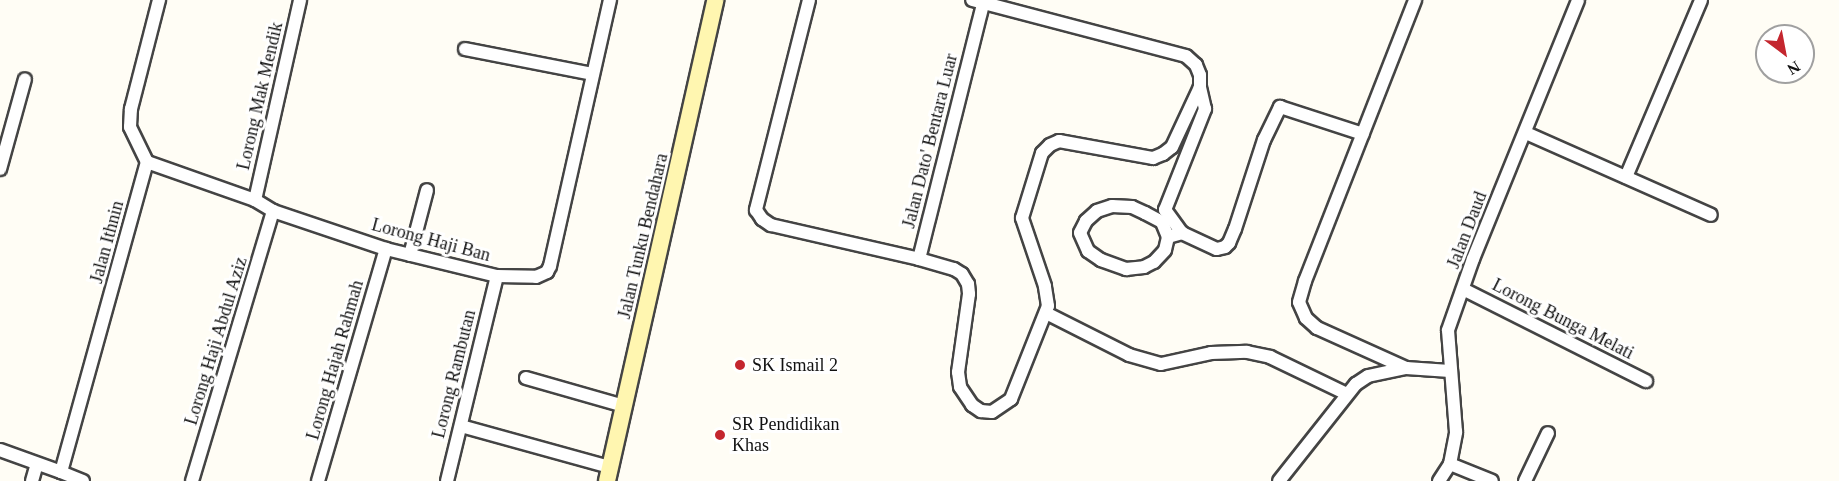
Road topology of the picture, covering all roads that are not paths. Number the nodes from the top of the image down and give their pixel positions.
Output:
1 (159, 0) edge
2 (300, 0) edge
3 (610, 0) edge
4 (715, 0) edge
5 (809, 0) edge
6 (1415, 0) edge
7 (1578, 0) edge
8 (1701, 0) edge
9 (980, 1) edge
10 (465, 49) dead end
11 (593, 74) junction
12 (25, 79) dead end
13 (1200, 87) junction
14 (1526, 133) junction
15 (1363, 134) junction
16 (147, 162) junction
17 (0, 169) edge
18 (1626, 177) junction
19 (427, 190) dead end
20 (255, 200) junction
21 (273, 211) junction
22 (1711, 215) dead end
23 (1182, 233) junction
24 (1168, 237) junction
25 (386, 249) junction
26 (410, 255) junction
27 (919, 259) junction
28 (496, 276) junction
29 (1463, 289) junction
30 (1046, 313) junction
31 (1406, 368) junction
32 (1450, 371) junction
33 (526, 378) dead end
34 (1646, 381) dead end
35 (1347, 394) junction
36 (624, 406) junction
37 (461, 426) junction
38 (1548, 433) dead end
39 (0, 450) edge
40 (37, 464) junction
41 (1450, 464) junction
42 (62, 472) junction
43 (608, 474) edge
44 (32, 481) edge
45 (83, 481) edge
46 (192, 481) edge
47 (318, 481) edge
48 (447, 481) edge
49 (1279, 481) edge
50 (1439, 481) edge
51 (1492, 481) edge
52 (1525, 481) edge

1 - 16 street
2 - 20 street, Lorong Mak Mendik
3 - 11 street, Lorong Haji Ban
4 - 36 street, Jalan Tunku Bendahara
5 - 27 street, Jalan Dato' Bentara Luar
6 - 15 street
7 - 14 street, Jalan Daud
8 - 18 street
9 - 13 street
9 - 27 street, Jalan Dato' Bentara Luar
10 - 11 street
11 - 28 street, Lorong Haji Ban
12 - 17 street
13 - 23 street
13 - 30 street
14 - 18 street
14 - 29 street, Jalan Daud
15 - 23 street
15 - 31 street
16 - 20 street, Lorong Haji Ban
16 - 42 street, Jalan Ithnin
18 - 22 street
19 - 26 street
20 - 21 street, Lorong Haji Ban
21 - 25 street, Lorong Haji Ban
21 - 46 street, Lorong Haji Abdul Aziz
23 - 24 street
24 - 24 street
25 - 26 street, Lorong Haji Ban
25 - 47 street, Lorong Hajah Rahmah
26 - 28 street, Lorong Haji Ban
27 - 30 street
28 - 37 street, Lorong Rambutan
29 - 32 street, Jalan Daud
29 - 34 street, Lorong Bunga Melati
30 - 35 street
31 - 32 street
31 - 35 street
32 - 41 street, Jalan Daud
33 - 36 street
35 - 49 street
36 - 43 street, Jalan Tunku Bendahara
37 - 43 street
37 - 48 street, Lorong Rambutan
38 - 52 street
39 - 40 street
40 - 42 street
40 - 44 street
41 - 50 street, Jalan Daud
41 - 51 street
42 - 45 street

